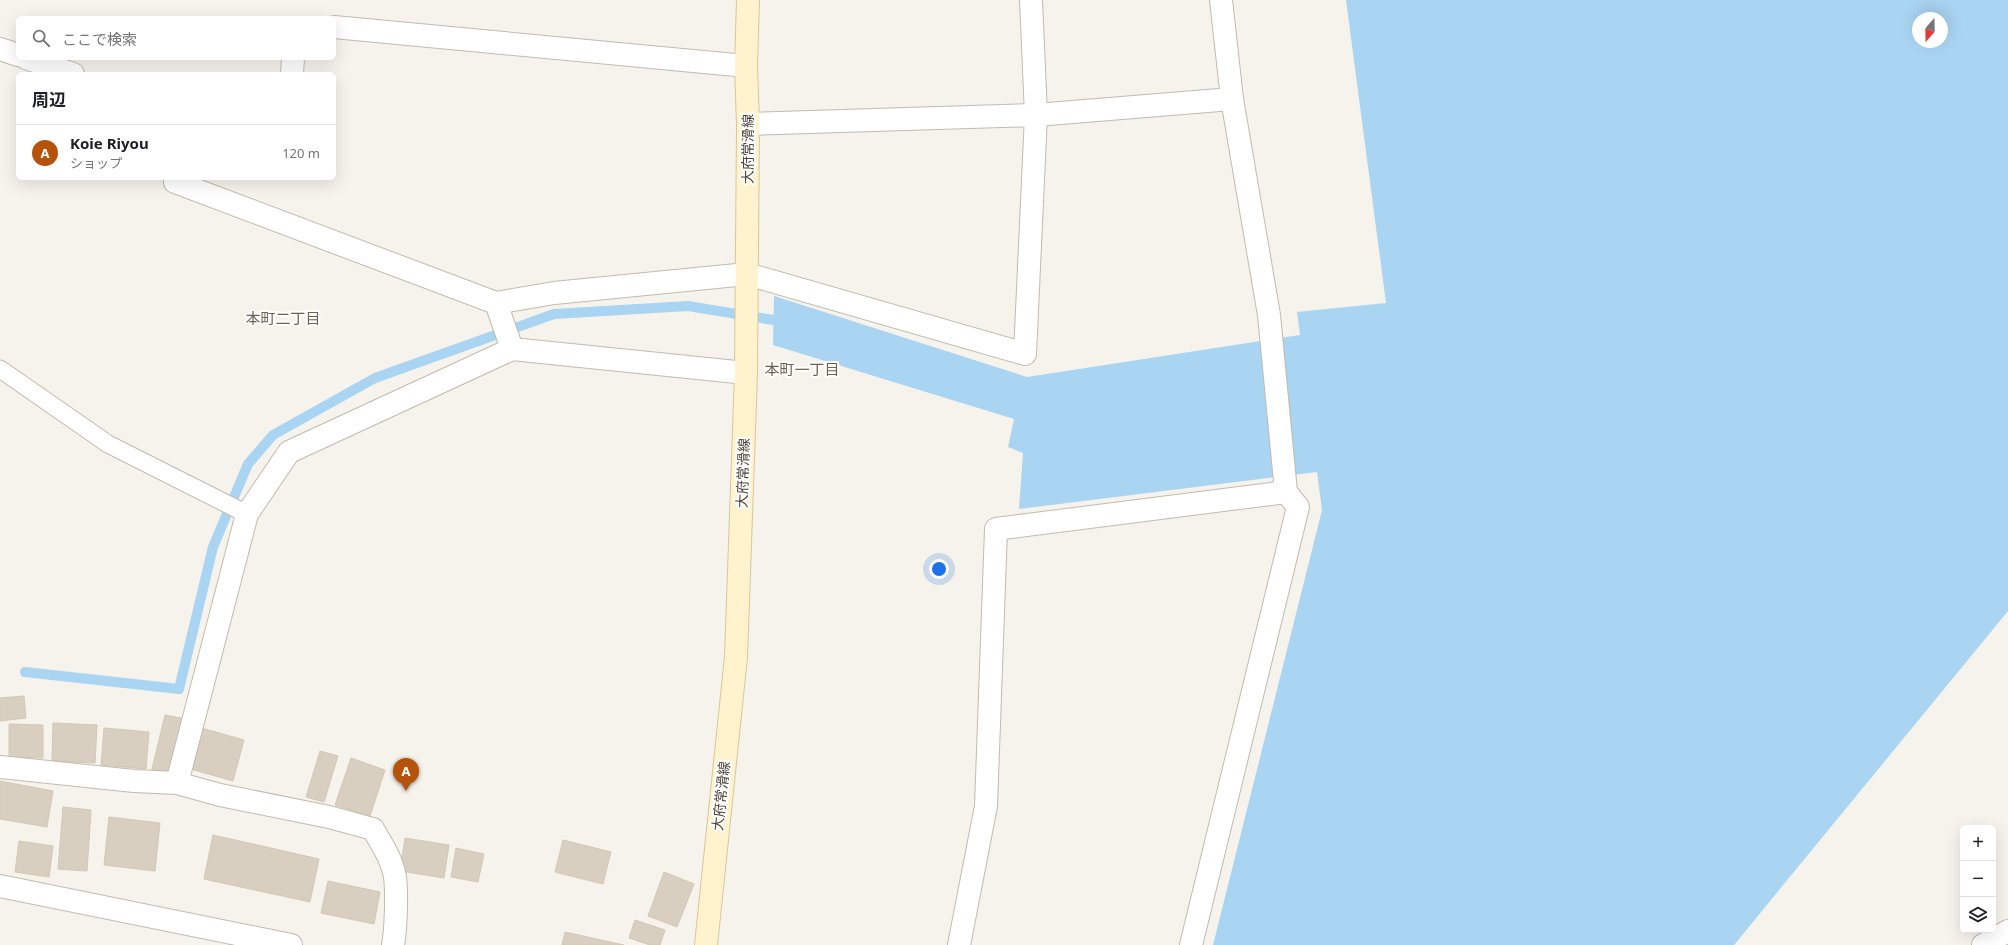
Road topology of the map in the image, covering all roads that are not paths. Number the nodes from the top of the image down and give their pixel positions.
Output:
1 (748, 0) edge
2 (1031, 0) edge
3 (1221, 0) edge
4 (336, 27) edge
5 (0, 49) edge
6 (16, 54) edge
7 (32, 60) edge
8 (293, 60) edge
9 (746, 66) junction
10 (67, 72) edge
11 (292, 72) edge
12 (1232, 99) junction
13 (1036, 115) junction
14 (748, 124) junction
15 (175, 180) edge
16 (747, 284) junction
17 (498, 307) junction
18 (511, 348) junction
19 (0, 369) edge
20 (746, 373) junction
21 (1286, 492) junction
22 (246, 514) junction
23 (0, 767) edge
24 (177, 783) junction
25 (0, 886) edge
26 (2008, 931) edge
27 (290, 945) edge
28 (393, 945) edge
29 (706, 945) edge
30 (959, 945) edge
31 (1191, 945) edge
32 (1983, 945) edge

1 - 9 main road, 大府常滑線
2 - 13 street
3 - 12 street
4 - 9 street
5 - 6 street
7 - 10 street
8 - 11 street
9 - 14 main road, 大府常滑線
12 - 13 street
12 - 21 street
13 - 14 street
13 - 16 street
14 - 16 main road, 大府常滑線
15 - 17 street
16 - 17 street
16 - 20 main road, 大府常滑線
17 - 18 street
18 - 20 street
18 - 22 street
19 - 22 lane
20 - 29 main road, 大府常滑線
21 - 30 street
21 - 31 street
22 - 24 street
23 - 24 street
24 - 28 street
25 - 27 street
26 - 32 street

